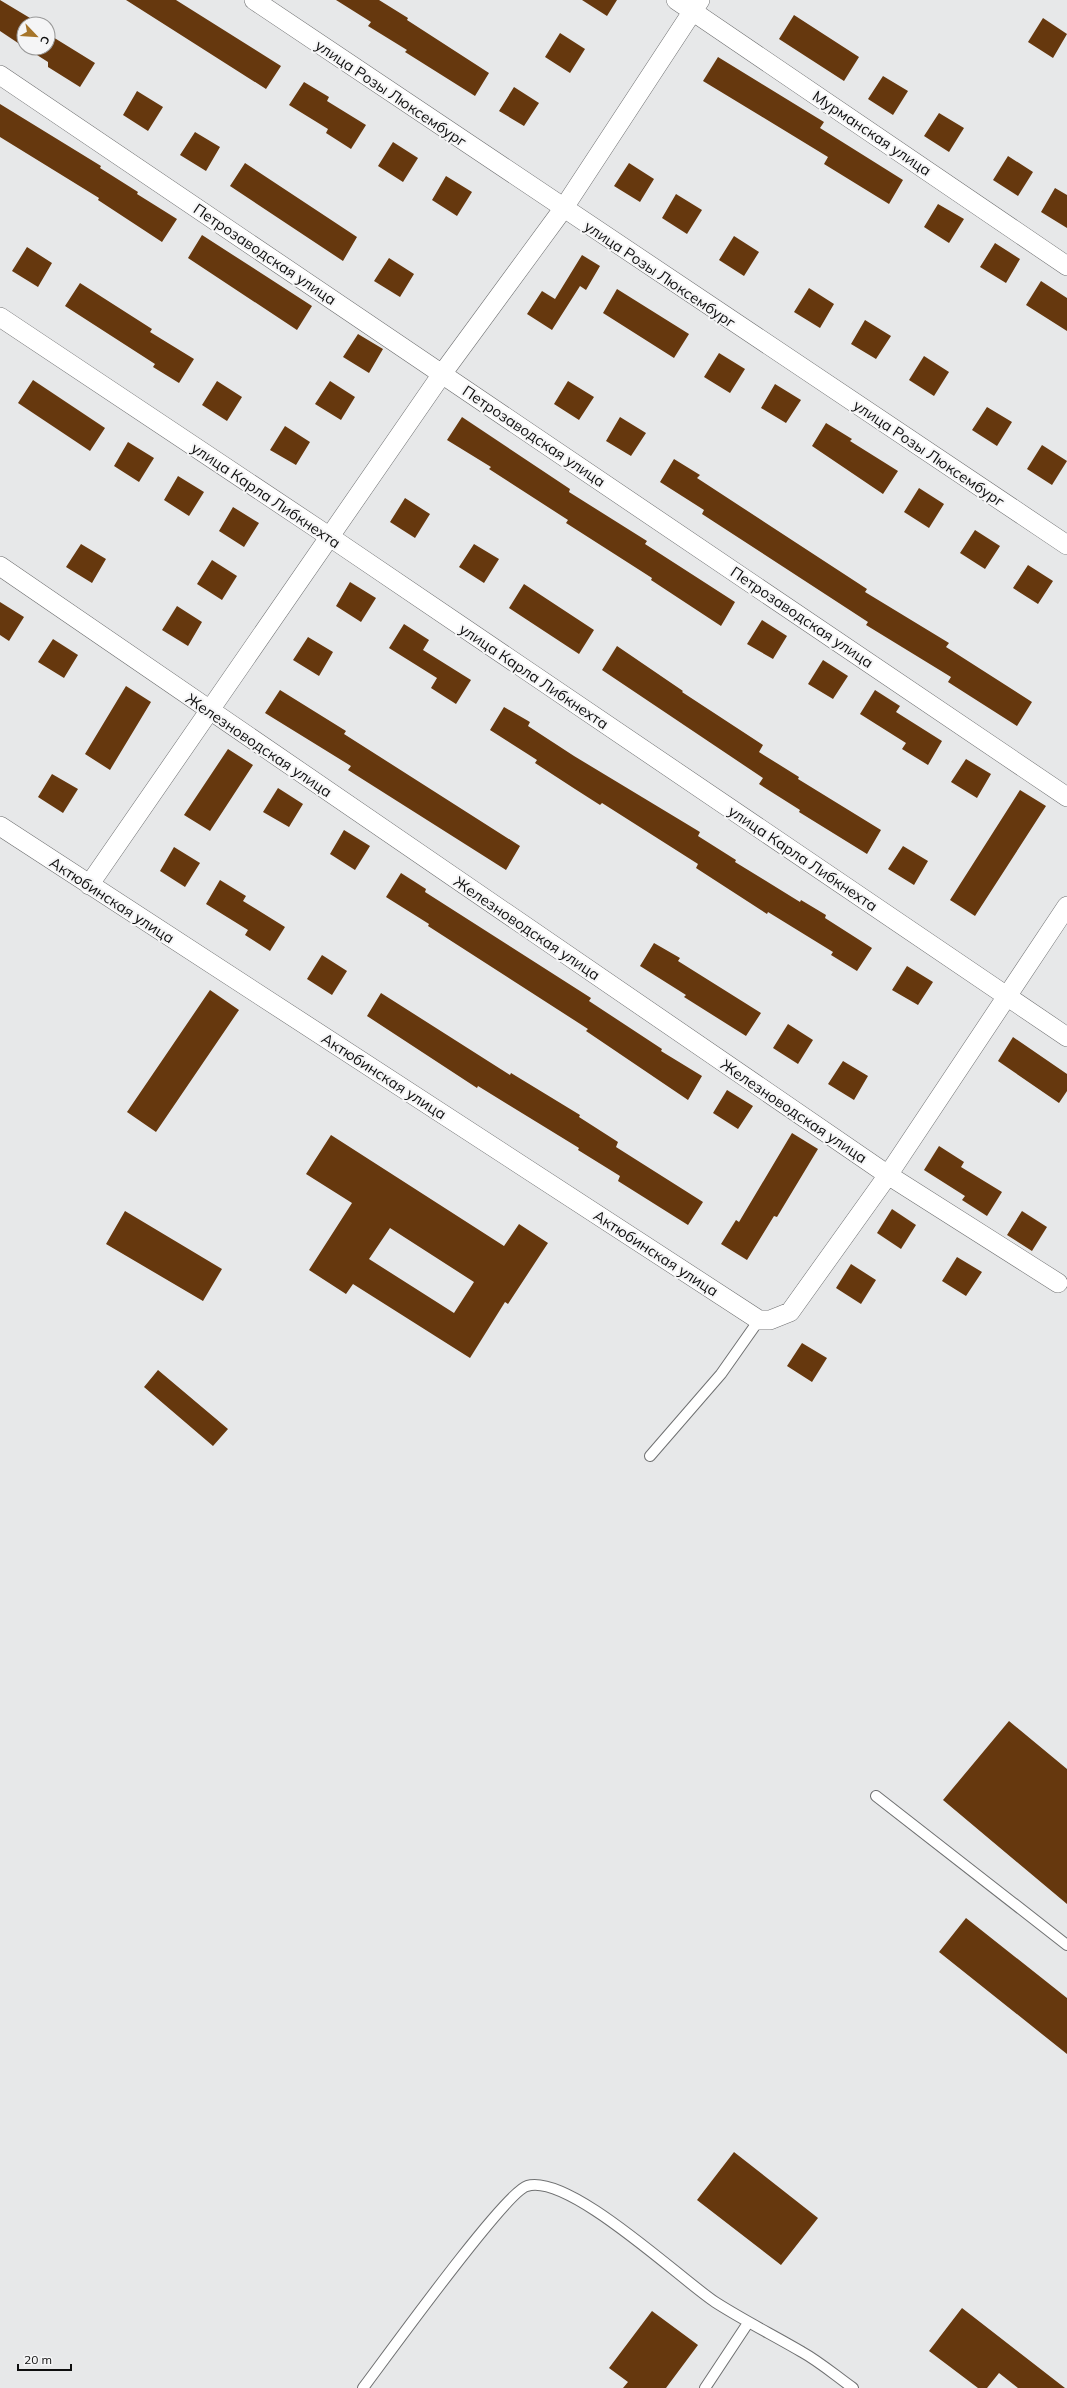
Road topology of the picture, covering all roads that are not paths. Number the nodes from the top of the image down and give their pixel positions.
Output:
1 (254, 0) edge
2 (676, 0) edge
3 (696, 6) edge
4 (0, 74) edge
5 (563, 210) junction
6 (1067, 266) edge
7 (0, 317) edge
8 (442, 374) junction
9 (330, 537) junction
10 (1067, 545) edge
11 (0, 566) edge
12 (210, 711) junction
13 (1067, 797) edge
14 (0, 826) edge
15 (89, 885) junction
16 (1067, 906) edge
17 (1008, 996) junction
18 (1067, 1037) edge
19 (888, 1175) junction
20 (1058, 1283) dead end
21 (764, 1320) junction
22 (650, 1456) dead end
23 (876, 1796) dead end
24 (1067, 1945) edge
25 (748, 2323) junction
26 (363, 2388) edge
27 (705, 2388) edge
28 (853, 2388) edge

1 - 5 street, улица Розы Люксембург
2 - 3 street, Мурманская улица
3 - 5 street
3 - 6 street, Мурманская улица
4 - 8 street, Петрозаводская улица
5 - 8 street
5 - 10 street, улица Розы Люксембург
7 - 9 street, улица Карла Либкнехта
8 - 9 street
8 - 13 street, Петрозаводская улица
9 - 12 street
9 - 17 street, улица Карла Либкнехта
11 - 12 street, Железноводская улица
12 - 15 street
12 - 19 street, Железноводская улица
14 - 15 street, Актюбинская улица
15 - 21 street, Актюбинская улица
16 - 17 street
17 - 18 street, улица Карла Либкнехта
17 - 19 street
19 - 20 street, Железноводская улица
19 - 21 street
21 - 22 lane
23 - 24 lane
25 - 26 lane
25 - 27 lane
25 - 28 lane

